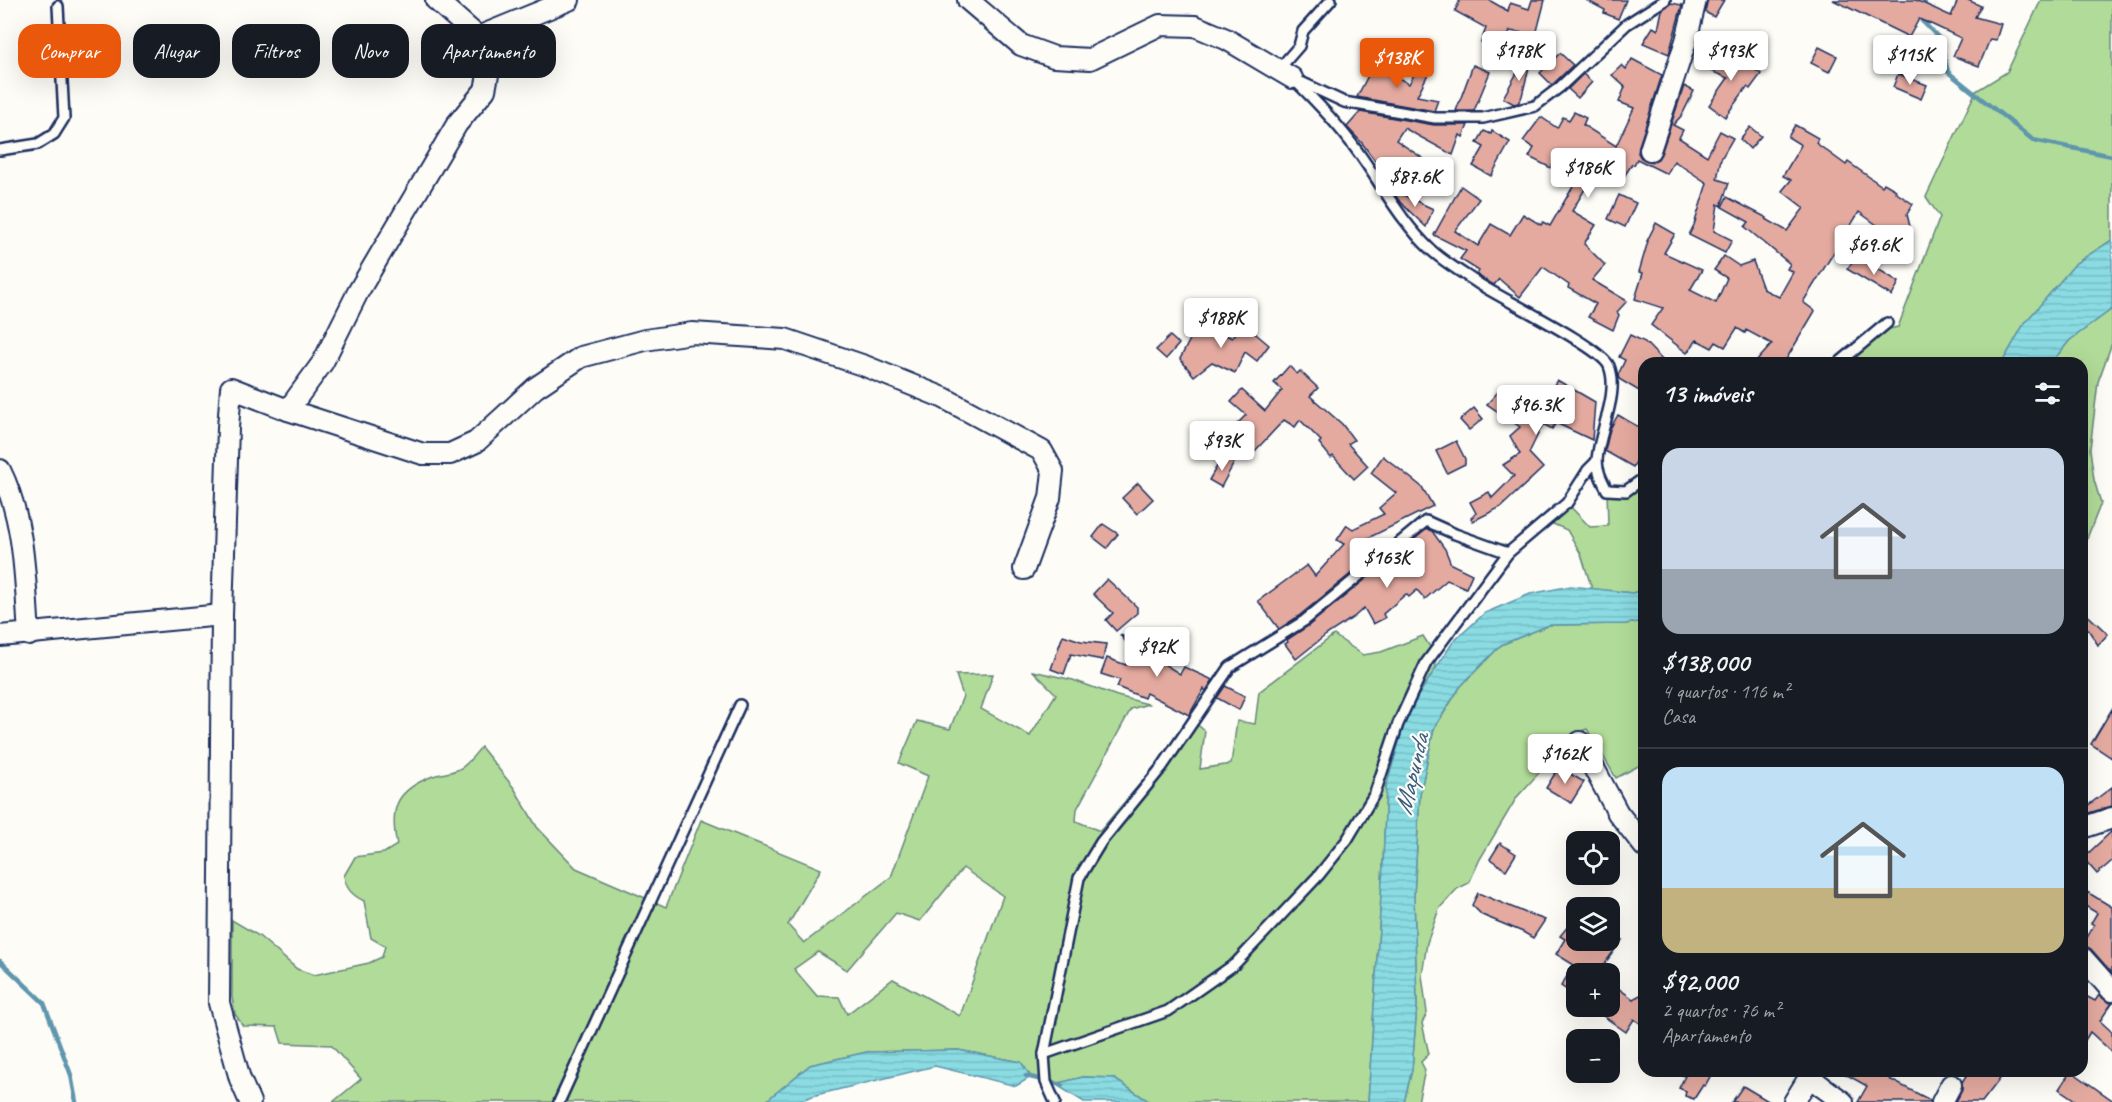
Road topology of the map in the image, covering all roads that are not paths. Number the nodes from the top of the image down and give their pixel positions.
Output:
1 (436, 0) edge
2 (569, 0) edge
3 (968, 0) edge
4 (1331, 0) edge
5 (1665, 0) edge
6 (1696, 0) edge
7 (58, 6) dead end
8 (463, 24) edge
9 (512, 24) edge
10 (1285, 74) junction
11 (487, 78) edge
12 (0, 150) edge
13 (1650, 150) dead end
14 (1887, 323) dead end
15 (1846, 357) edge
16 (288, 410) junction
17 (1597, 460) junction
18 (0, 470) edge
19 (1638, 482) edge
20 (1508, 553) junction
21 (1024, 569) dead end
22 (222, 615) junction
23 (28, 634) junction
24 (0, 636) edge
25 (740, 705) dead end
26 (1580, 742) dead end
27 (2112, 818) edge
28 (2088, 826) edge
29 (1638, 838) edge
30 (2088, 964) edge
31 (2112, 991) edge
32 (1044, 1054) junction
33 (1809, 1077) edge
34 (1814, 1077) edge
35 (250, 1102) edge
36 (559, 1102) edge
37 (1055, 1102) edge
38 (1794, 1102) edge
39 (1843, 1102) edge

1 - 8 street
2 - 9 street
3 - 10 street
4 - 10 lane
5 - 10 lane
6 - 13 street
7 - 12 lane
10 - 17 lane
11 - 16 street
14 - 15 lane
16 - 21 street
16 - 22 street
17 - 19 lane
17 - 20 lane
18 - 23 street
20 - 32 lane
20 - 32 lane
22 - 23 street
22 - 35 street
23 - 24 street
25 - 36 lane
26 - 29 street
27 - 28 street
30 - 31 street
32 - 37 lane
33 - 38 street
34 - 39 street

